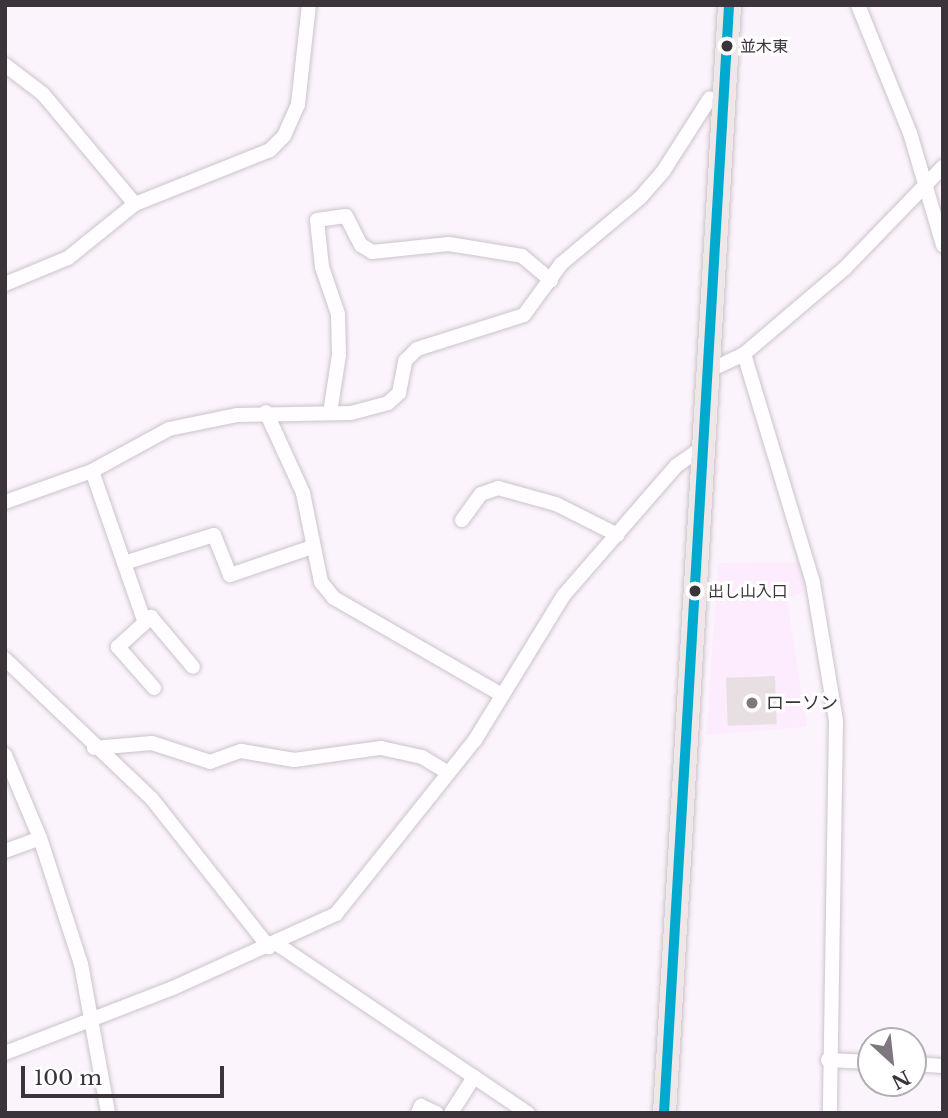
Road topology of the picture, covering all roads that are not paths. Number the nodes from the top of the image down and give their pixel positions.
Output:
1 (309, 5) edge
2 (729, 5) edge
3 (858, 5) edge
4 (5, 65) edge
5 (710, 98) dead end
6 (943, 167) edge
7 (925, 189) junction
8 (135, 204) junction
9 (943, 244) edge
10 (551, 280) junction
11 (5, 284) edge
12 (744, 354) junction
13 (708, 371) junction
14 (266, 412) junction
15 (330, 412) junction
16 (703, 447) junction
17 (92, 471) junction
18 (5, 502) edge
19 (463, 520) dead end
20 (618, 535) junction
21 (312, 547) junction
22 (124, 563) junction
23 (145, 623) junction
24 (5, 659) edge
25 (193, 667) dead end
26 (154, 688) dead end
27 (502, 695) junction
28 (94, 748) junction
29 (5, 755) edge
30 (449, 773) junction
31 (40, 838) junction
32 (5, 851) edge
33 (273, 946) junction
34 (94, 1018) junction
35 (5, 1053) edge
36 (828, 1060) junction
37 (857, 1061) edge
38 (474, 1077) junction
39 (108, 1113) edge
40 (418, 1113) edge
41 (436, 1113) edge
42 (451, 1113) edge
43 (528, 1113) edge
44 (664, 1113) edge
45 (830, 1113) edge

1 - 8 street
2 - 13 main road
3 - 7 street
4 - 8 street
5 - 10 street
6 - 7 street
7 - 9 street
7 - 12 street
8 - 11 street
10 - 15 street
10 - 15 street
12 - 13 street
12 - 36 street
13 - 16 main road
14 - 15 street
14 - 17 street
14 - 21 street
16 - 20 street
16 - 44 main road
17 - 18 street
17 - 22 street
19 - 20 street
20 - 27 street
21 - 22 street
21 - 27 street
22 - 23 street
23 - 25 street
23 - 26 street
24 - 28 street
27 - 30 street
28 - 30 street
28 - 33 street
29 - 31 street
30 - 33 street
31 - 32 street
31 - 34 street
33 - 34 street
33 - 38 street
34 - 35 street
34 - 39 street
36 - 37 street
36 - 45 street
38 - 42 street
38 - 43 street
40 - 41 street

